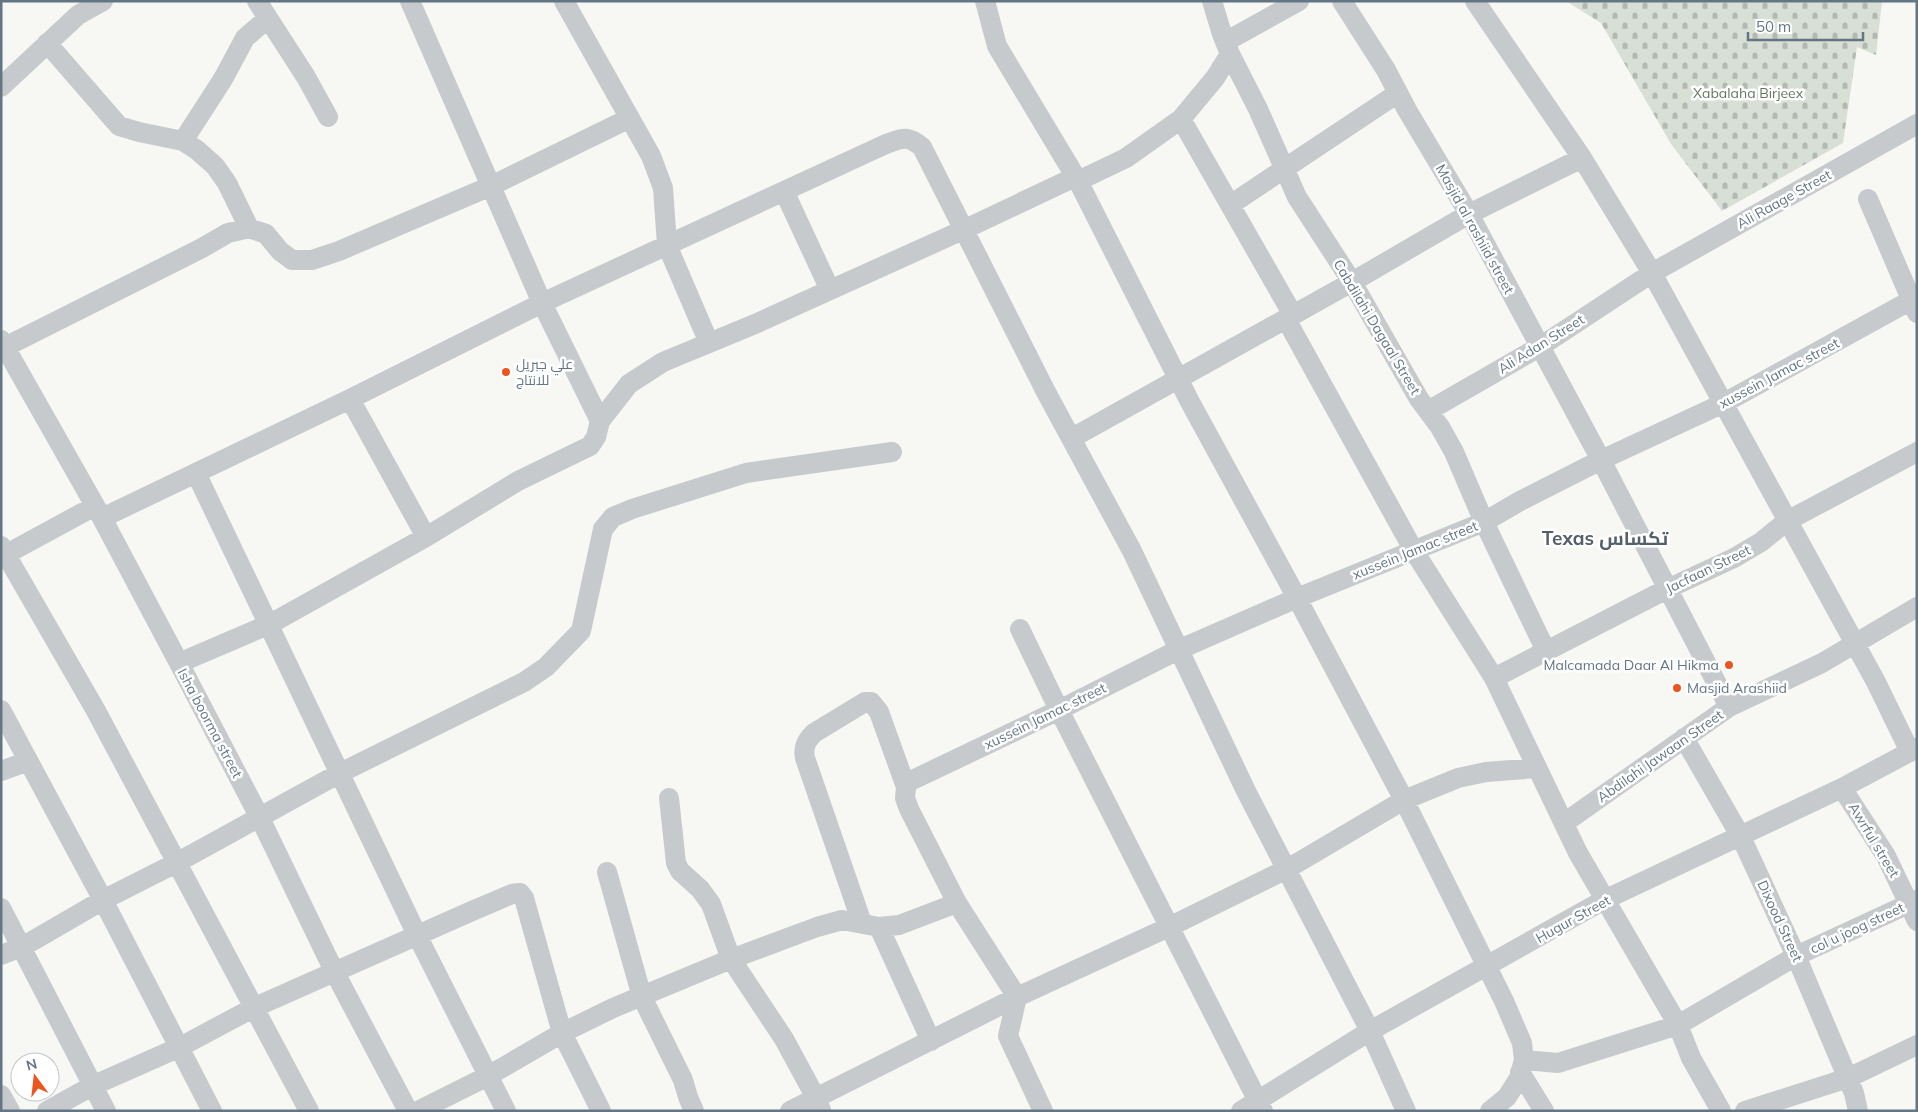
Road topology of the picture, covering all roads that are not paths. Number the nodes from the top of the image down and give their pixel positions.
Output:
1 (103, 1) edge
2 (410, 1) edge
3 (564, 1) edge
4 (985, 1) edge
5 (1212, 1) edge
6 (1299, 1) edge
7 (1342, 1) edge
8 (1475, 1) edge
9 (262, 9) edge
10 (47, 43) junction
11 (1227, 48) junction
12 (1, 86) edge
13 (1398, 93) junction
14 (328, 116) dead end
15 (630, 118) junction
16 (1181, 119) junction
17 (1917, 124) edge
18 (183, 142) junction
19 (1582, 158) junction
20 (1284, 168) junction
21 (1077, 179) junction
22 (491, 186) junction
23 (784, 191) junction
24 (1868, 199) dead end
25 (1230, 205) junction
26 (1469, 214) junction
27 (249, 228) junction
28 (963, 230) junction
29 (666, 245) junction
30 (1652, 274) junction
31 (1352, 282) junction
32 (830, 290) junction
33 (542, 303) junction
34 (1915, 304) edge
35 (1290, 317) junction
36 (709, 343) junction
37 (2, 346) edge
38 (1541, 346) junction
39 (1178, 379) junction
40 (350, 399) junction
41 (1724, 403) junction
42 (1428, 411) junction
43 (600, 421) junction
44 (1072, 438) junction
45 (892, 452) dead end
46 (1917, 452) edge
47 (1601, 460) junction
48 (196, 473) junction
49 (98, 512) junction
50 (1787, 521) junction
51 (1484, 522) junction
52 (426, 537) junction
53 (1414, 551) junction
54 (3, 552) edge
55 (1667, 589) junction
56 (1297, 598) junction
57 (1917, 608) edge
58 (270, 624) junction
59 (1020, 629) dead end
60 (1856, 644) junction
61 (1178, 650) junction
62 (1546, 651) junction
63 (179, 664) junction
64 (1494, 678) junction
65 (1729, 707) junction
66 (1, 710) edge
67 (1059, 710) junction
68 (1684, 738) junction
69 (1913, 750) edge
70 (28, 762) junction
71 (1537, 768) junction
72 (1, 771) edge
73 (340, 773) junction
74 (906, 787) junction
75 (1842, 788) junction
76 (669, 798) dead end
77 (1404, 800) junction
78 (260, 818) junction
79 (1564, 823) junction
80 (1741, 837) junction
81 (178, 862) junction
82 (1287, 869) junction
83 (607, 872) dead end
84 (102, 900) junction
85 (1604, 900) junction
86 (957, 903) junction
87 (1, 908) edge
88 (1914, 908) edge
89 (870, 925) junction
90 (1169, 928) junction
91 (418, 935) junction
92 (22, 946) junction
93 (1, 955) edge
94 (1796, 956) junction
95 (731, 959) junction
96 (1487, 966) junction
97 (334, 972) junction
98 (642, 997) junction
99 (1017, 997) junction
100 (253, 1008) junction
101 (1678, 1025) junction
102 (1370, 1031) junction
103 (562, 1033) junction
104 (930, 1041) junction
105 (1917, 1045) edge
106 (180, 1047) junction
107 (1522, 1066) junction
108 (488, 1076) junction
109 (1848, 1078) junction
110 (92, 1086) junction
111 (1, 1095) edge
112 (819, 1104) edge
113 (1260, 1105) edge
114 (10, 1111) edge
115 (47, 1111) edge
116 (106, 1111) edge
117 (212, 1111) edge
118 (309, 1111) edge
119 (408, 1111) edge
120 (418, 1111) edge
121 (506, 1111) edge
122 (601, 1111) edge
123 (694, 1111) edge
124 (790, 1111) edge
125 (1043, 1111) edge
126 (1241, 1111) edge
127 (1406, 1111) edge
128 (1490, 1111) edge
129 (1544, 1111) edge
130 (1721, 1111) edge
131 (1745, 1111) edge
132 (1858, 1111) edge

1 - 10 street
2 - 22 street
3 - 15 street
4 - 21 street
5 - 11 street, Cabdilahi Dagaal Street
6 - 11 street
7 - 13 street, Masjid al rashiid street
8 - 19 street
9 - 14 street
9 - 18 street
10 - 12 street
10 - 18 street
11 - 16 street
11 - 20 street, Cabdilahi Dagaal Street
13 - 20 street
13 - 26 street, Masjid al rashiid street
15 - 22 street
15 - 29 street
16 - 21 street
16 - 25 street
17 - 30 street, Ali Raage Street
18 - 27 street
19 - 26 street
19 - 30 street
20 - 25 street
20 - 31 street, Cabdilahi Dagaal Street
21 - 28 street
21 - 39 street
22 - 27 street
22 - 33 street
23 - 28 street
23 - 29 street
23 - 32 street
24 - 34 street
25 - 35 street
26 - 31 street
26 - 38 street, Masjid al rashiid street
27 - 37 street
28 - 32 street
28 - 44 street
29 - 33 street
29 - 36 street
30 - 38 street, Ali Adan Street
30 - 41 street
31 - 35 street
31 - 42 street, Cabdilahi Dagaal Street
32 - 36 street
33 - 40 street
33 - 43 street
34 - 41 street, xussein Jamac street
35 - 39 street
35 - 53 street
36 - 43 street
37 - 49 street, Isha boorma street
38 - 42 street, Ali Adan Street
38 - 47 street, Masjid al rashiid street
39 - 44 street
39 - 56 street
40 - 48 street
40 - 52 street
41 - 47 street, xussein Jamac street
41 - 50 street
42 - 51 street, Cabdilahi Dagaal Street
43 - 52 street
44 - 61 street
45 - 73 street
46 - 50 street, Jacfaan Street
47 - 51 street, xussein Jamac street
47 - 55 street, Masjid al rashiid street
48 - 49 street
48 - 58 street
49 - 54 street
49 - 63 street, Isha boorma street
50 - 55 street, Jacfaan Street
50 - 60 street
51 - 53 street, xussein Jamac street
51 - 62 street, Cabdilahi Dagaal Street
52 - 58 street
53 - 56 street, xussein Jamac street
53 - 64 street
54 - 81 street
55 - 62 street, Jacfaan Street
55 - 65 street, Masjid al rashiid street
56 - 61 street, xussein Jamac street
56 - 77 street
57 - 60 street, Abdilahi Jawaan Street
58 - 63 street
58 - 73 street
59 - 67 street
60 - 65 street, Abdilahi Jawaan Street
60 - 69 street
61 - 67 street, xussein Jamac street
61 - 82 street
62 - 64 street, Jacfaan Street
63 - 78 street, Isha boorma street
64 - 71 street
65 - 68 street, Abdilahi Jawaan Street
66 - 70 street
67 - 74 street, xussein Jamac street
67 - 90 street
68 - 79 street, Abdilahi Jawaan Street
68 - 80 street, Dixood Street
69 - 75 street, Hugur Street
70 - 72 street
70 - 84 street
71 - 77 street
71 - 79 street
73 - 78 street
73 - 91 street
74 - 86 street
74 - 89 street
75 - 80 street, Hugur Street
75 - 88 street, Awrful street
76 - 95 street
77 - 82 street
77 - 96 street
78 - 81 street
78 - 97 street, Isha boorma street
79 - 85 street
80 - 85 street, Hugur Street
80 - 94 street, Dixood Street
81 - 84 street
81 - 100 street
82 - 90 street
82 - 102 street
83 - 98 street
84 - 92 street
84 - 106 street
85 - 96 street, Hugur Street
85 - 101 street
86 - 89 street
86 - 99 street
87 - 92 street
88 - 94 street, col u joog street
89 - 95 street
89 - 104 street
90 - 99 street
90 - 113 street
91 - 97 street
91 - 103 street
91 - 108 street
92 - 93 street
92 - 110 street
94 - 101 street, col u joog street
94 - 109 street, Dixood Street
95 - 98 street
95 - 112 street
96 - 102 street, Hugur Street
96 - 107 street
97 - 100 street
97 - 119 street, Isha boorma street
98 - 103 street
98 - 123 street
99 - 104 street
99 - 125 street
100 - 106 street
100 - 118 street
101 - 107 street, col u joog street
101 - 130 street
102 - 113 street, Hugur Street
102 - 127 street
103 - 108 street
103 - 122 street
104 - 112 street
105 - 109 street
106 - 110 street
106 - 117 street
107 - 128 street
107 - 129 street
108 - 120 street
108 - 121 street
109 - 131 street
109 - 132 street, Dixood Street
110 - 115 street
110 - 116 street
111 - 114 street
112 - 124 street
113 - 126 street, Hugur Street

